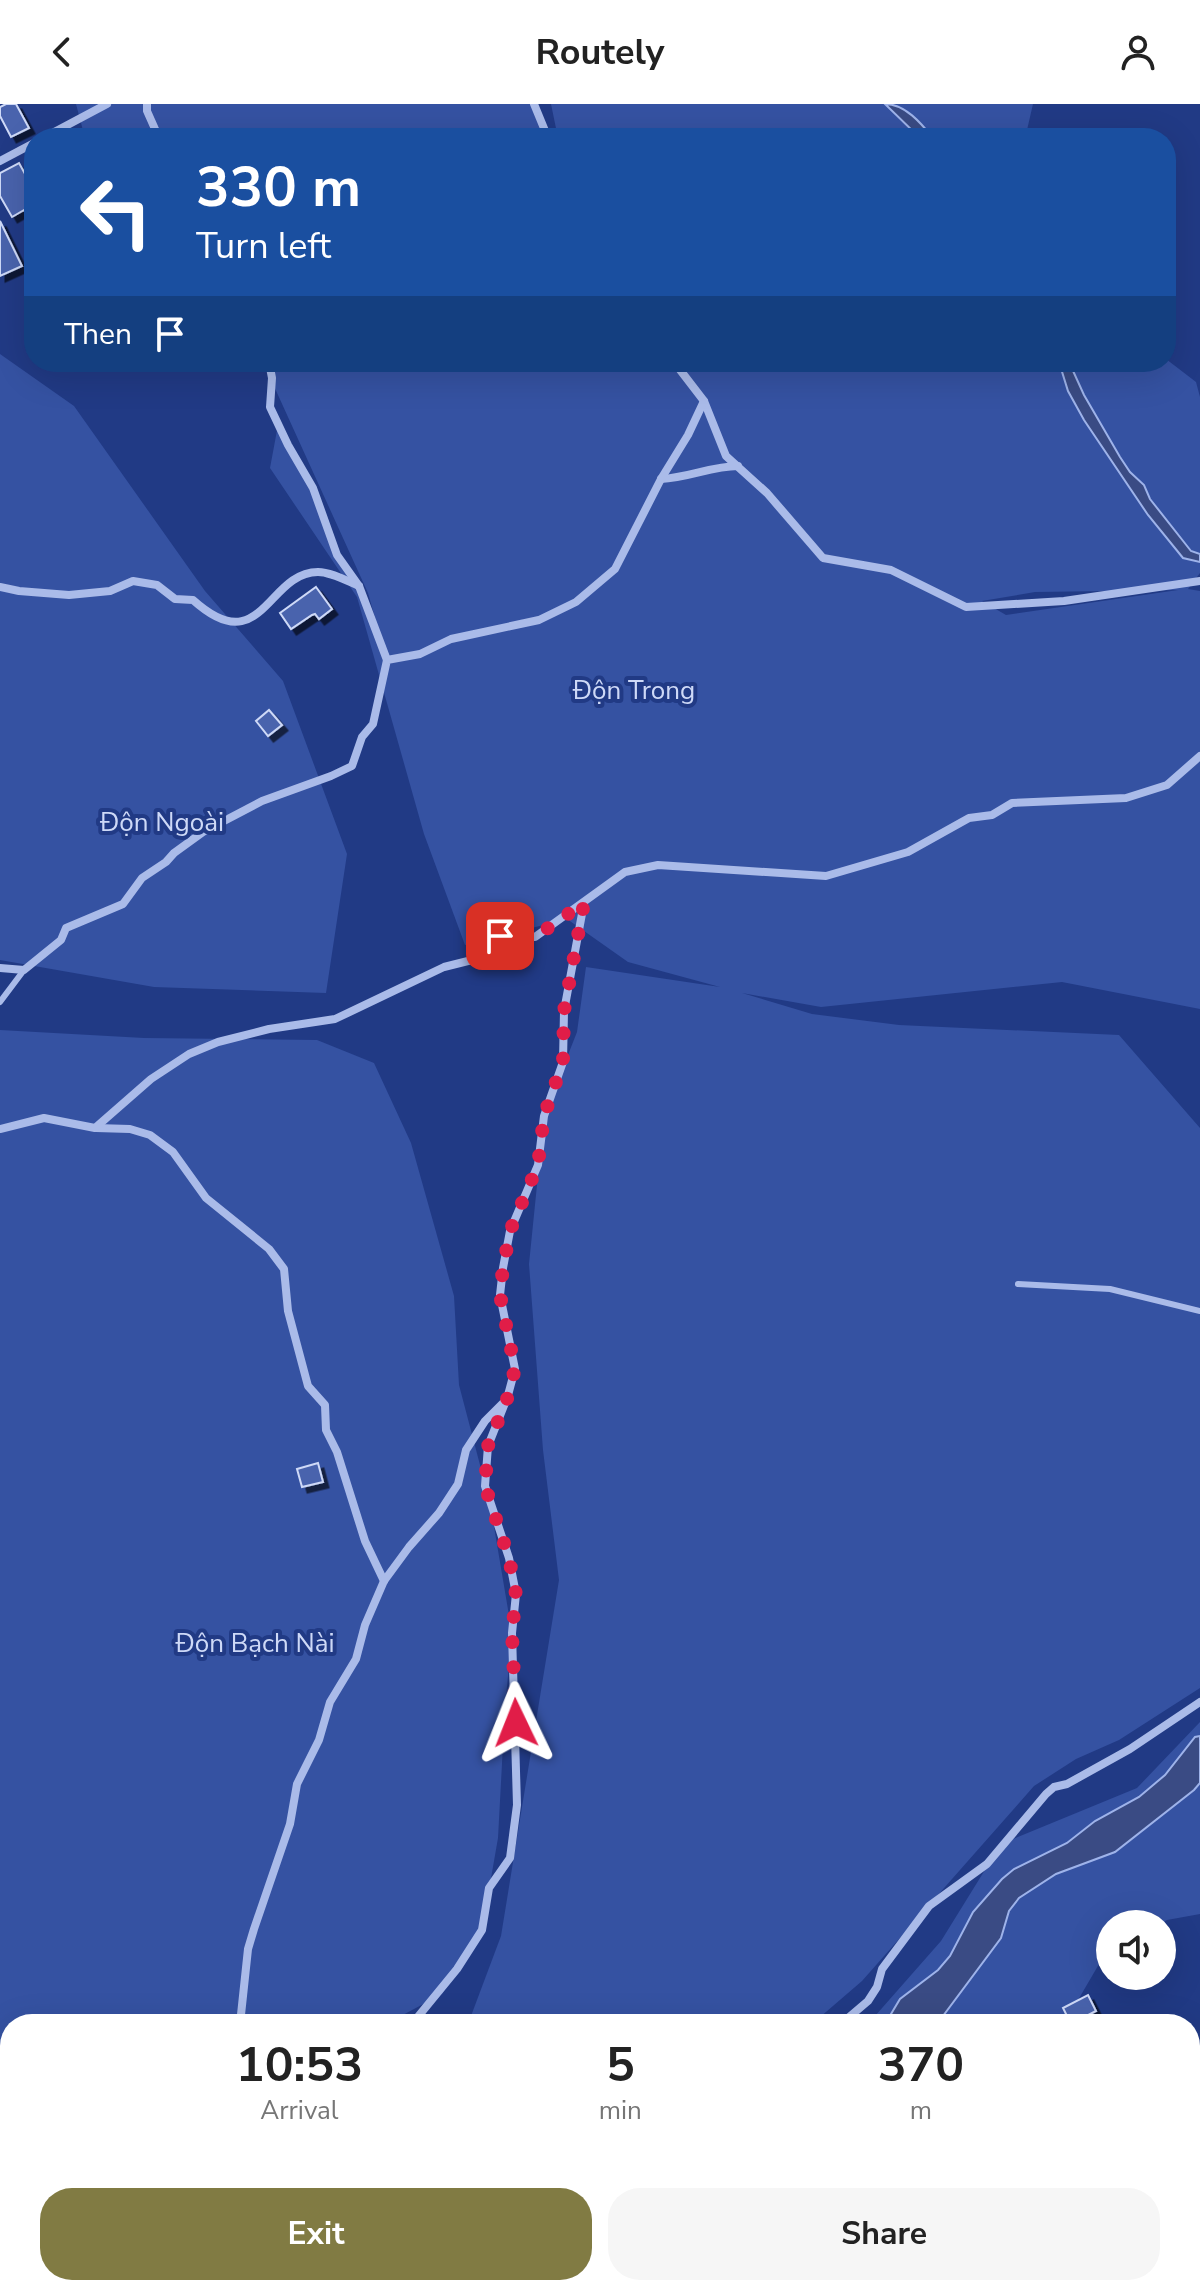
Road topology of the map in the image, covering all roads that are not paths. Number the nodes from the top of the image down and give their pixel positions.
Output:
1 (107, 104) edge
2 (147, 104) edge
3 (534, 104) edge
4 (62, 128) edge
5 (155, 128) edge
6 (544, 128) edge
7 (24, 148) edge
8 (0, 161) edge
9 (271, 372) edge
10 (682, 372) edge
11 (704, 401) junction
12 (739, 466) junction
13 (661, 479) junction
14 (1200, 581) edge
15 (359, 586) junction
16 (0, 587) edge
17 (387, 660) junction
18 (1200, 756) edge
19 (584, 903) junction
20 (0, 968) edge
21 (24, 970) junction
22 (0, 1002) edge
23 (95, 1128) junction
24 (0, 1129) edge
25 (1018, 1284) dead end
26 (1200, 1311) edge
27 (507, 1399) junction
28 (384, 1581) junction
29 (1200, 1702) edge
30 (241, 2014) edge
31 (420, 2014) edge
32 (853, 2014) edge

1 - 4 street
2 - 5 street
3 - 6 street
7 - 8 street
9 - 15 street
10 - 11 street
11 - 12 street
11 - 13 street
12 - 13 street
12 - 14 street
13 - 17 street
15 - 16 street
15 - 17 street
17 - 21 street
18 - 19 street
19 - 23 street
19 - 27 street
20 - 21 street
21 - 22 lane
23 - 24 street
23 - 28 street
25 - 26 lane
27 - 28 street
27 - 31 street
28 - 30 street
29 - 32 street

